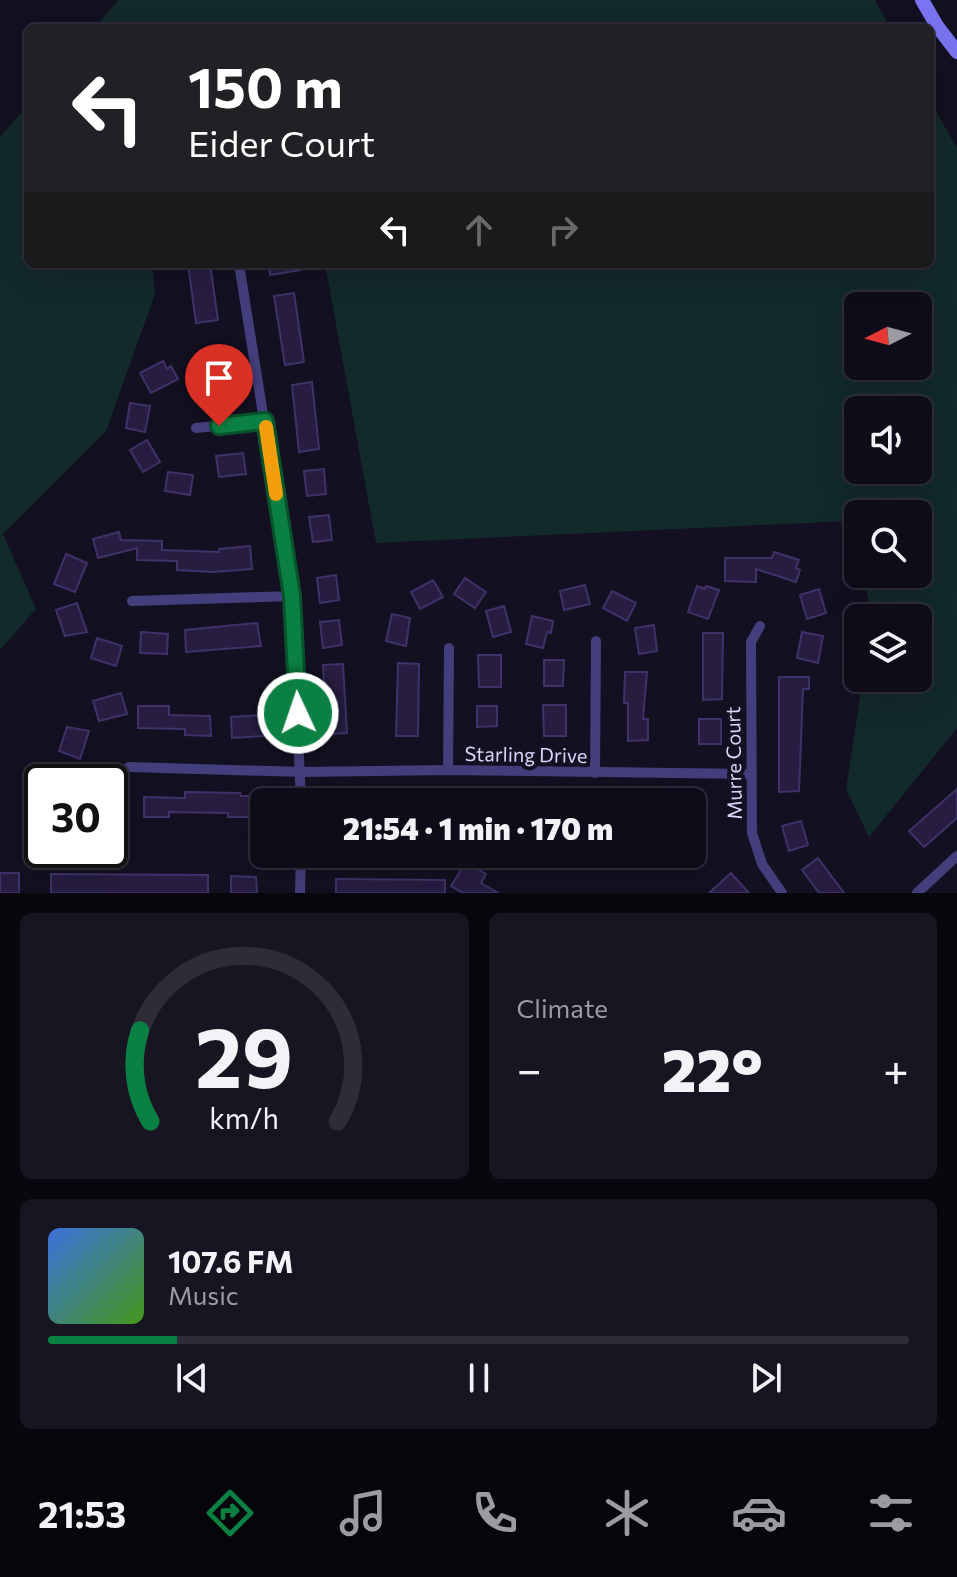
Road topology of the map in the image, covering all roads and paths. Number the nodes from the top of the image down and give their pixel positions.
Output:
1 (922, 0) edge
2 (957, 52) edge
3 (240, 268) edge
4 (265, 421) junction
5 (196, 428) dead end
6 (292, 596) junction
7 (132, 601) dead end
8 (760, 626) dead end
9 (596, 641) dead end
10 (449, 648) dead end
11 (129, 767) dead end
12 (448, 770) junction
13 (302, 772) junction
14 (595, 773) junction
15 (750, 774) junction
16 (301, 788) edge
17 (957, 856) edge
18 (301, 868) edge
19 (300, 893) edge
20 (782, 893) edge
21 (917, 893) edge

1 - 2 main road
3 - 4 street
4 - 5 street
4 - 6 street
6 - 7 street
6 - 13 street
8 - 15 street, Murre Court
9 - 14 street
10 - 12 street
11 - 13 street, Starling Drive
12 - 13 street, Starling Drive
12 - 14 street, Starling Drive
13 - 16 street
14 - 15 street, Starling Drive
15 - 20 street, Murre Court
17 - 21 street
18 - 19 street

